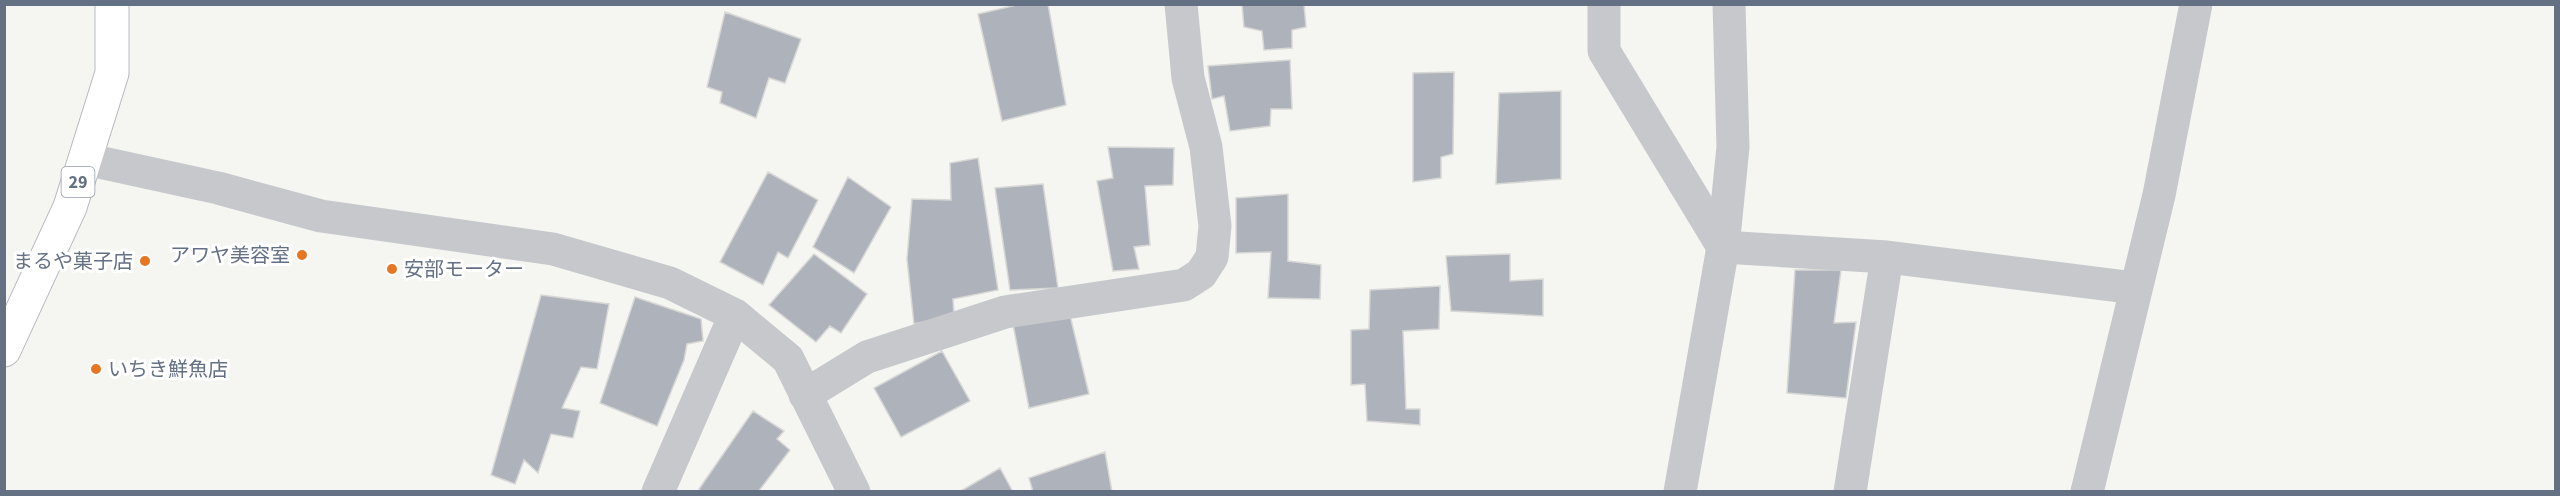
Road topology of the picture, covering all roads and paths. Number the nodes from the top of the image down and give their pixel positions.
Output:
1 (112, 4) edge
2 (1181, 4) edge
3 (1604, 4) edge
4 (1729, 4) edge
5 (2196, 4) edge
6 (85, 159) junction
7 (1723, 247) junction
8 (1887, 257) junction
9 (2135, 288) junction
10 (735, 315) junction
11 (4, 350) edge
12 (805, 394) junction
13 (658, 492) edge
14 (854, 492) edge
15 (1680, 492) edge
16 (1850, 492) edge
17 (2087, 492) edge

1 - 6 main road, 29
2 - 12 street
3 - 7 street
4 - 7 street
5 - 9 street
6 - 10 street
6 - 11 main road, 29
7 - 8 street
7 - 15 street
8 - 9 street
8 - 16 street
9 - 17 street
10 - 12 street
10 - 13 street
12 - 14 street

